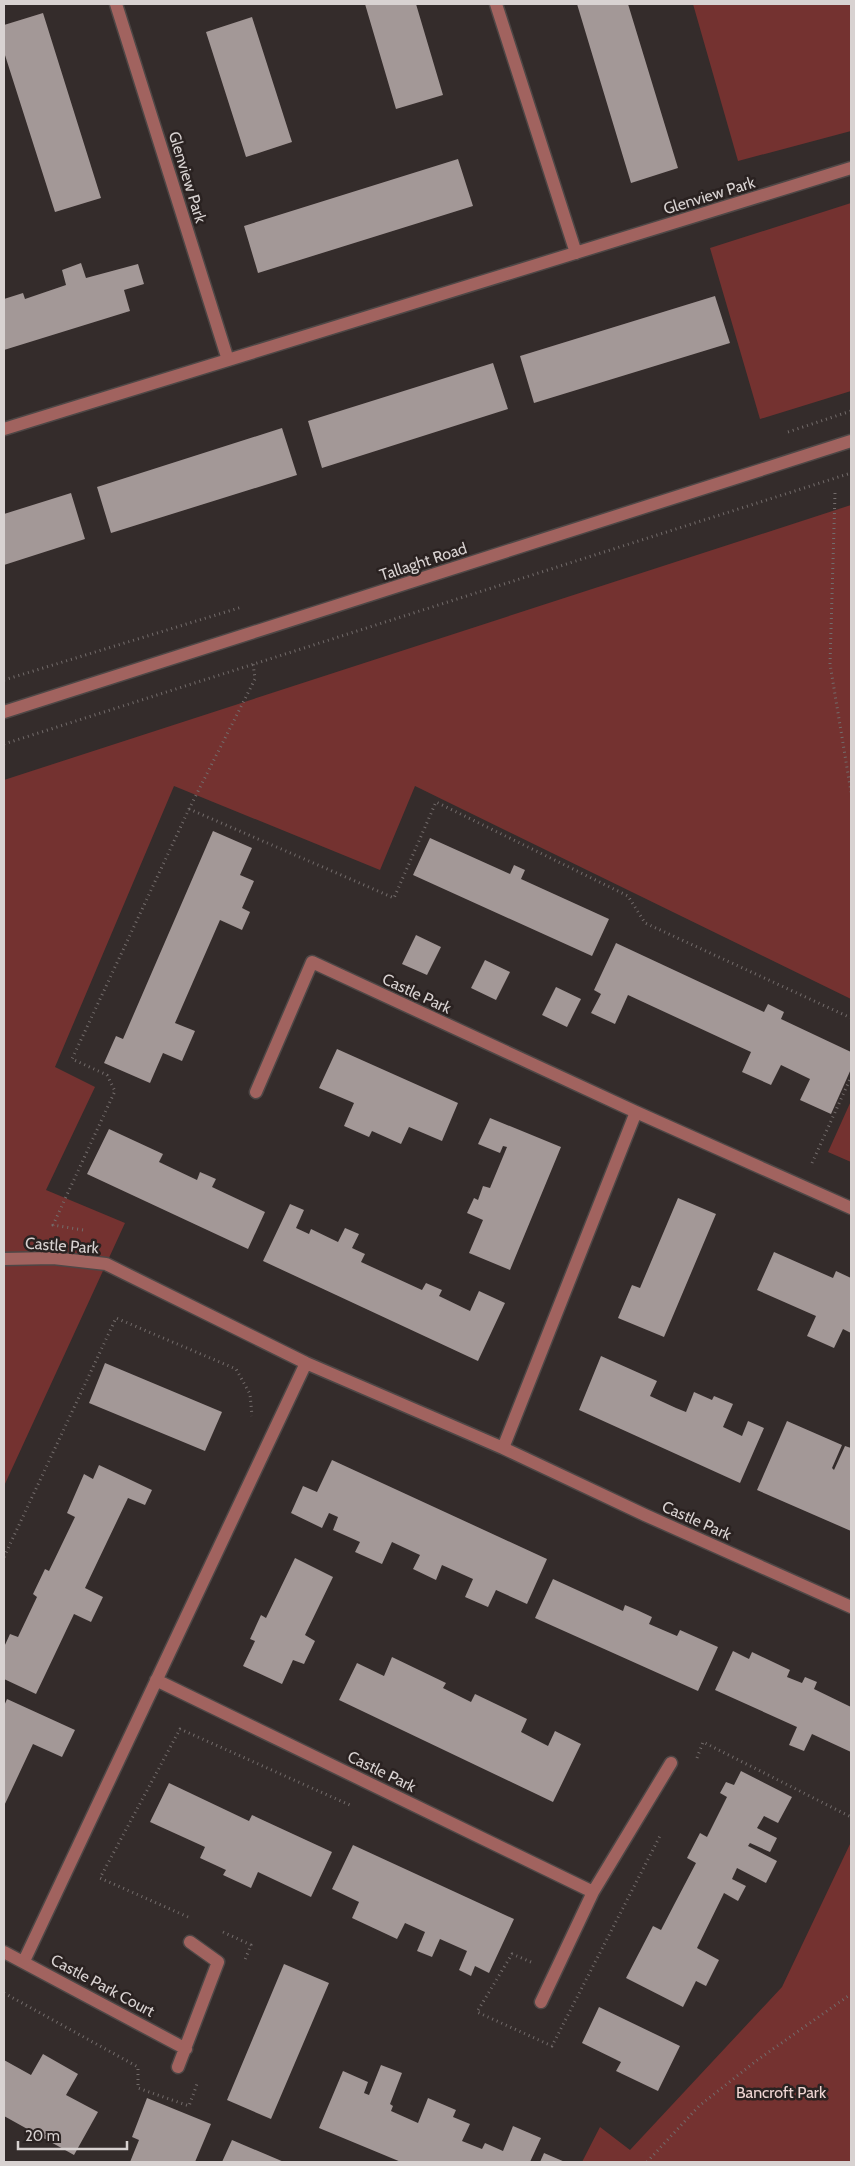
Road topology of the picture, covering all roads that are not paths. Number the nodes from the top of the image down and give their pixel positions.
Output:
1 (116, 4) edge
2 (496, 4) edge
3 (851, 168) edge
4 (576, 253) junction
5 (228, 360) junction
6 (4, 429) edge
7 (851, 441) edge
8 (4, 712) edge
9 (256, 1092) dead end
10 (636, 1112) junction
11 (851, 1208) edge
12 (4, 1259) edge
13 (306, 1363) junction
14 (503, 1448) junction
15 (851, 1607) edge
16 (156, 1680) junction
17 (671, 1763) dead end
18 (593, 1892) junction
19 (190, 1942) dead end
20 (4, 1952) edge
21 (24, 1961) junction
22 (541, 2002) dead end
23 (186, 2049) junction
24 (178, 2067) dead end

1 - 5 street, Glenview Park
2 - 4 street
3 - 4 street, Glenview Park
4 - 5 street, Glenview Park
5 - 6 street, Glenview Park
7 - 8 street, Tallaght Road
9 - 10 street, Castle Park
10 - 11 street, Castle Park
10 - 14 street
12 - 13 street, Castle Park
13 - 14 street, Castle Park
13 - 16 street
14 - 15 street, Castle Park
16 - 18 street, Castle Park
16 - 21 street
17 - 18 street
18 - 22 street
19 - 23 street
20 - 21 street, Castle Park Court
21 - 23 street, Castle Park Court
23 - 24 street

